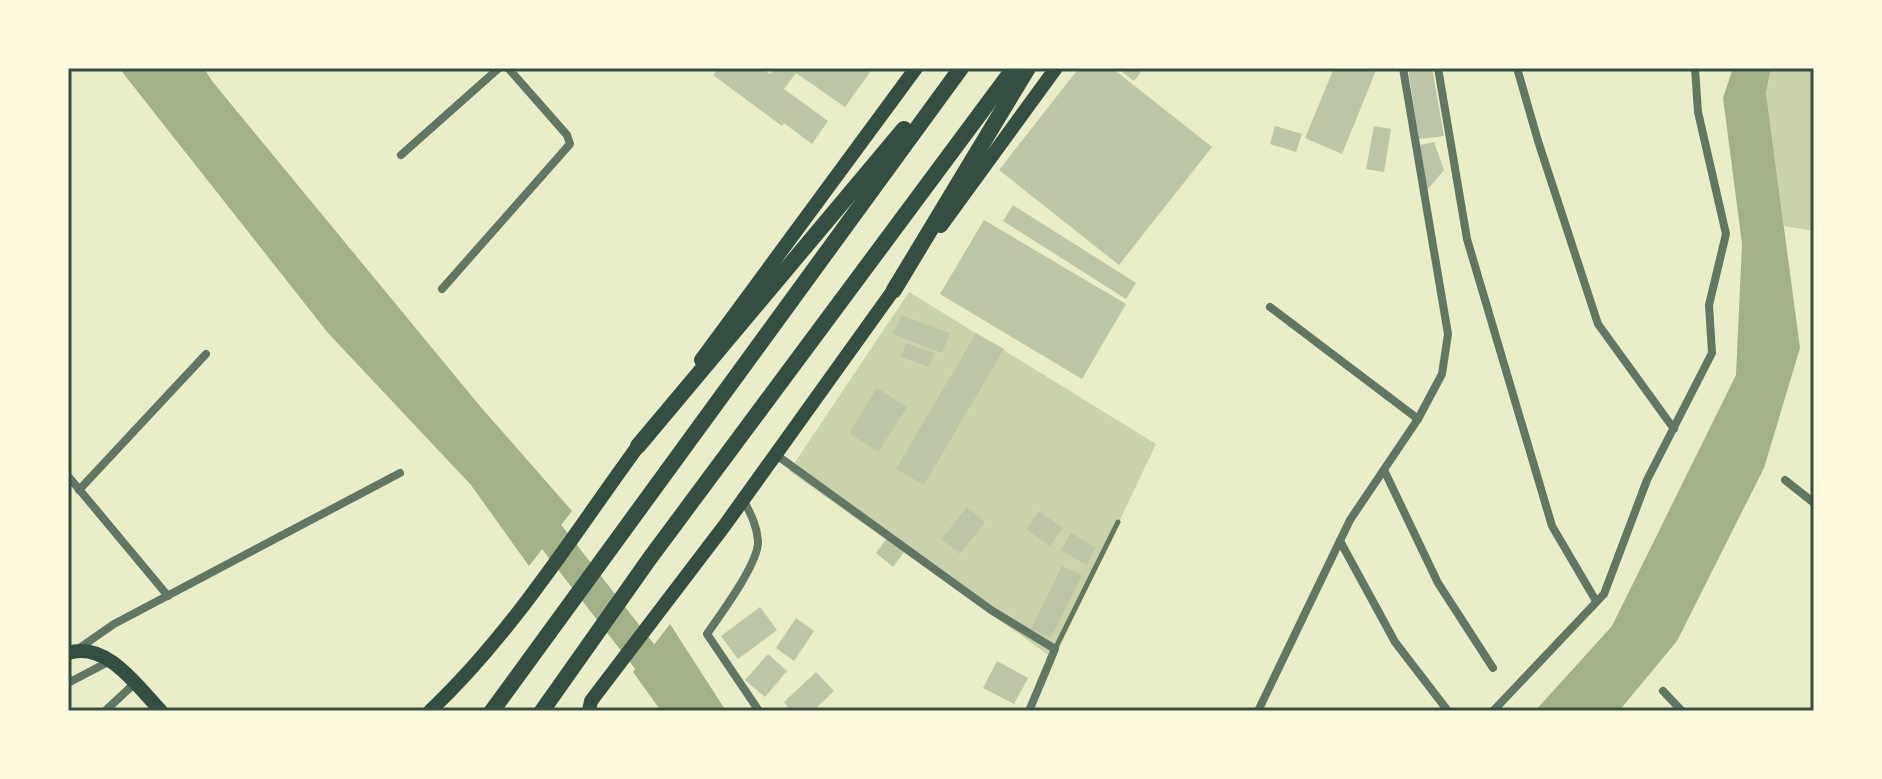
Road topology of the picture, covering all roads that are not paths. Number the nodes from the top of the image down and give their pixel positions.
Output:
1 (499, 68) edge
2 (508, 68) edge
3 (916, 68) edge
4 (958, 68) edge
5 (1014, 68) edge
6 (1028, 68) edge
7 (1056, 68) edge
8 (1403, 68) edge
9 (1438, 68) edge
10 (1517, 68) edge
11 (1695, 68) edge
12 (401, 155) dead end
13 (442, 289) dead end
14 (894, 290) junction
15 (1270, 307) dead end
16 (206, 354) dead end
17 (1418, 419) junction
18 (1674, 429) junction
19 (638, 446) junction
20 (775, 454) junction
21 (1384, 470) junction
22 (400, 473) dead end
23 (68, 476) edge
24 (1785, 480) dead end
25 (79, 490) junction
26 (743, 499) junction
27 (1814, 503) edge
28 (1118, 522) dead end
29 (1340, 541) junction
30 (168, 596) junction
31 (1596, 601) junction
32 (1055, 649) junction
33 (73, 651) edge
34 (111, 661) junction
35 (1493, 668) dead end
36 (68, 683) edge
37 (135, 683) junction
38 (1663, 691) dead end
39 (590, 706) edge
40 (105, 711) edge
41 (161, 711) edge
42 (430, 711) edge
43 (492, 711) edge
44 (542, 711) edge
45 (759, 711) edge
46 (1029, 711) edge
47 (1258, 711) edge
48 (1448, 711) edge
49 (1493, 711) edge
50 (1682, 711) edge

1 - 12 street
2 - 13 street
3 - 19 main road
4 - 19 highway
4 - 43 highway
5 - 44 highway
6 - 14 highway
7 - 14 main road
8 - 17 street
9 - 31 street
10 - 18 street
11 - 18 street
14 - 20 main road
15 - 17 street
16 - 25 street
17 - 21 street
18 - 31 street
19 - 42 main road
20 - 26 main road
20 - 32 street
21 - 29 street
21 - 35 street
22 - 30 street
23 - 25 street
24 - 27 street
25 - 30 street
26 - 39 main road
26 - 45 street
28 - 32 lane
29 - 47 street
29 - 48 street
30 - 33 street
31 - 49 street
32 - 46 street
33 - 34 main road
34 - 36 street
34 - 37 main road
37 - 40 street
37 - 41 main road
38 - 50 street

